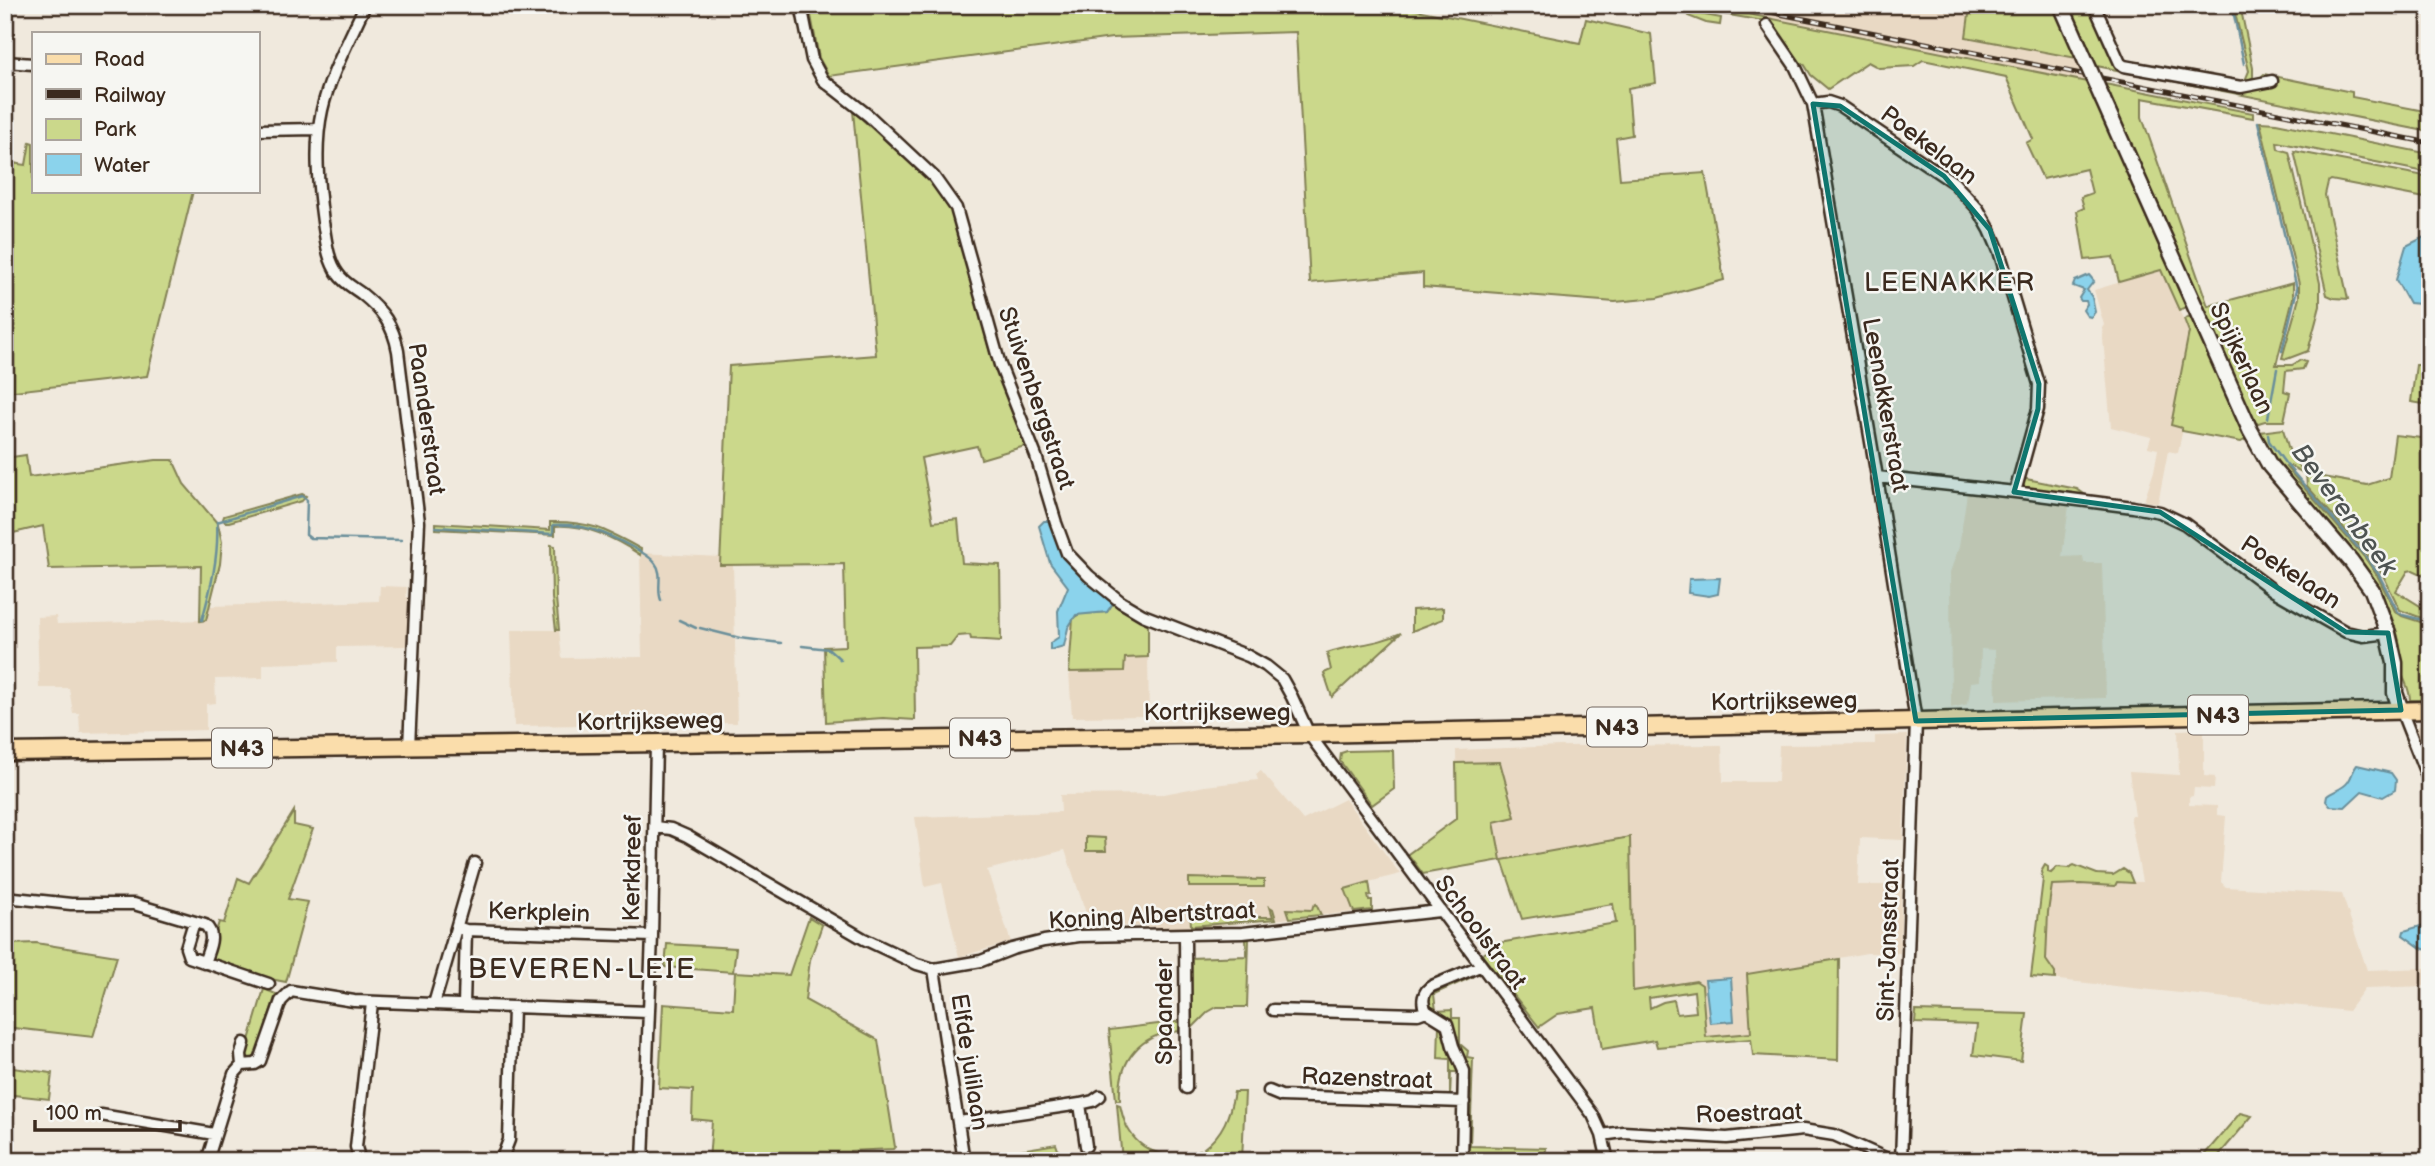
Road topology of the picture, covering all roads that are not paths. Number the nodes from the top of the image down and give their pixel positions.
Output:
1 (365, 5) edge
2 (801, 5) edge
3 (2061, 5) edge
4 (2094, 5) edge
5 (1767, 25) dead end
6 (5, 61) edge
7 (32, 64) edge
8 (2272, 80) dead end
9 (1813, 104) junction
10 (319, 129) junction
11 (259, 130) edge
12 (1877, 477) junction
13 (2015, 492) junction
14 (2388, 633) junction
15 (2401, 710) junction
16 (2430, 710) edge
17 (1916, 721) junction
18 (1309, 734) junction
19 (656, 744) junction
20 (409, 747) junction
21 (5, 752) edge
22 (2430, 784) edge
23 (655, 827) junction
24 (475, 863) dead end
25 (5, 897) edge
26 (1439, 911) junction
27 (194, 922) junction
28 (462, 928) junction
29 (1185, 935) junction
30 (652, 936) junction
31 (204, 963) junction
32 (1479, 966) junction
33 (934, 969) junction
34 (268, 984) dead end
35 (372, 1003) junction
36 (434, 1004) junction
37 (464, 1005) junction
38 (513, 1008) junction
39 (1273, 1010) dead end
40 (1426, 1011) junction
41 (648, 1012) junction
42 (244, 1043) dead end
43 (242, 1065) junction
44 (1186, 1088) dead end
45 (1269, 1091) dead end
46 (1100, 1096) dead end
47 (1464, 1102) junction
48 (1080, 1104) junction
49 (101, 1115) dead end
50 (959, 1122) junction
51 (214, 1133) junction
52 (1602, 1135) junction
53 (1086, 1146) dead end
54 (207, 1161) edge
55 (360, 1161) edge
56 (501, 1161) edge
57 (643, 1161) edge
58 (964, 1161) edge
59 (1462, 1161) edge
60 (1608, 1161) edge
61 (1892, 1161) edge
62 (1901, 1161) edge

1 - 10 street, Paanderstraat
2 - 18 street, Stuivenbergstraat
3 - 14 street, Spijkerlaan, bridge
4 - 8 street
5 - 9 street, Leenakkerstraat
6 - 7 street
9 - 12 street, Leenakkerstraat
9 - 13 street, Poekelaan
10 - 11 street
10 - 20 street, Paanderstraat
12 - 13 street, Poekelaan
12 - 17 street, Leenakkerstraat
13 - 14 street, Poekelaan
14 - 15 street, Spijkerlaan
15 - 16 main road, Kortrijkseweg / N43
15 - 17 main road, Kortrijkseweg / N43
15 - 22 street
17 - 18 main road, Kortrijkseweg / N43
17 - 62 street, Sint-Jansstraat
18 - 19 main road, Kortrijkseweg / N43
18 - 26 street, Schoolstraat
19 - 20 main road, Kortrijkseweg / N43
19 - 23 street, Kerkdreef
20 - 21 main road, Kortrijkseweg / N43
23 - 30 street, Kerkdreef
23 - 33 street, Koning Albertstraat
24 - 28 street
25 - 27 street
26 - 29 street, Koning Albertstraat
26 - 32 street, Schoolstraat
27 - 31 street
27 - 31 street
28 - 30 street, Kerkplein
28 - 36 street
28 - 37 street, Kerkplein
29 - 33 street, Koning Albertstraat
29 - 44 street, Spaander
30 - 41 street, Kerkdreef
31 - 34 street
32 - 40 street
32 - 52 street, Schoolstraat
33 - 50 street, Elfde julilaan
35 - 36 street
35 - 43 street
35 - 55 street
36 - 37 street
37 - 38 street
38 - 41 street
38 - 56 street
39 - 40 street
40 - 47 street
41 - 57 street, Kerkdreef
42 - 43 street
43 - 51 street
45 - 47 street, Razenstraat
46 - 48 street
47 - 59 street
48 - 50 street
48 - 53 street
49 - 51 street
50 - 58 street, Elfde julilaan
51 - 54 street
52 - 60 street, Schoolstraat
52 - 61 street, Roestraat

